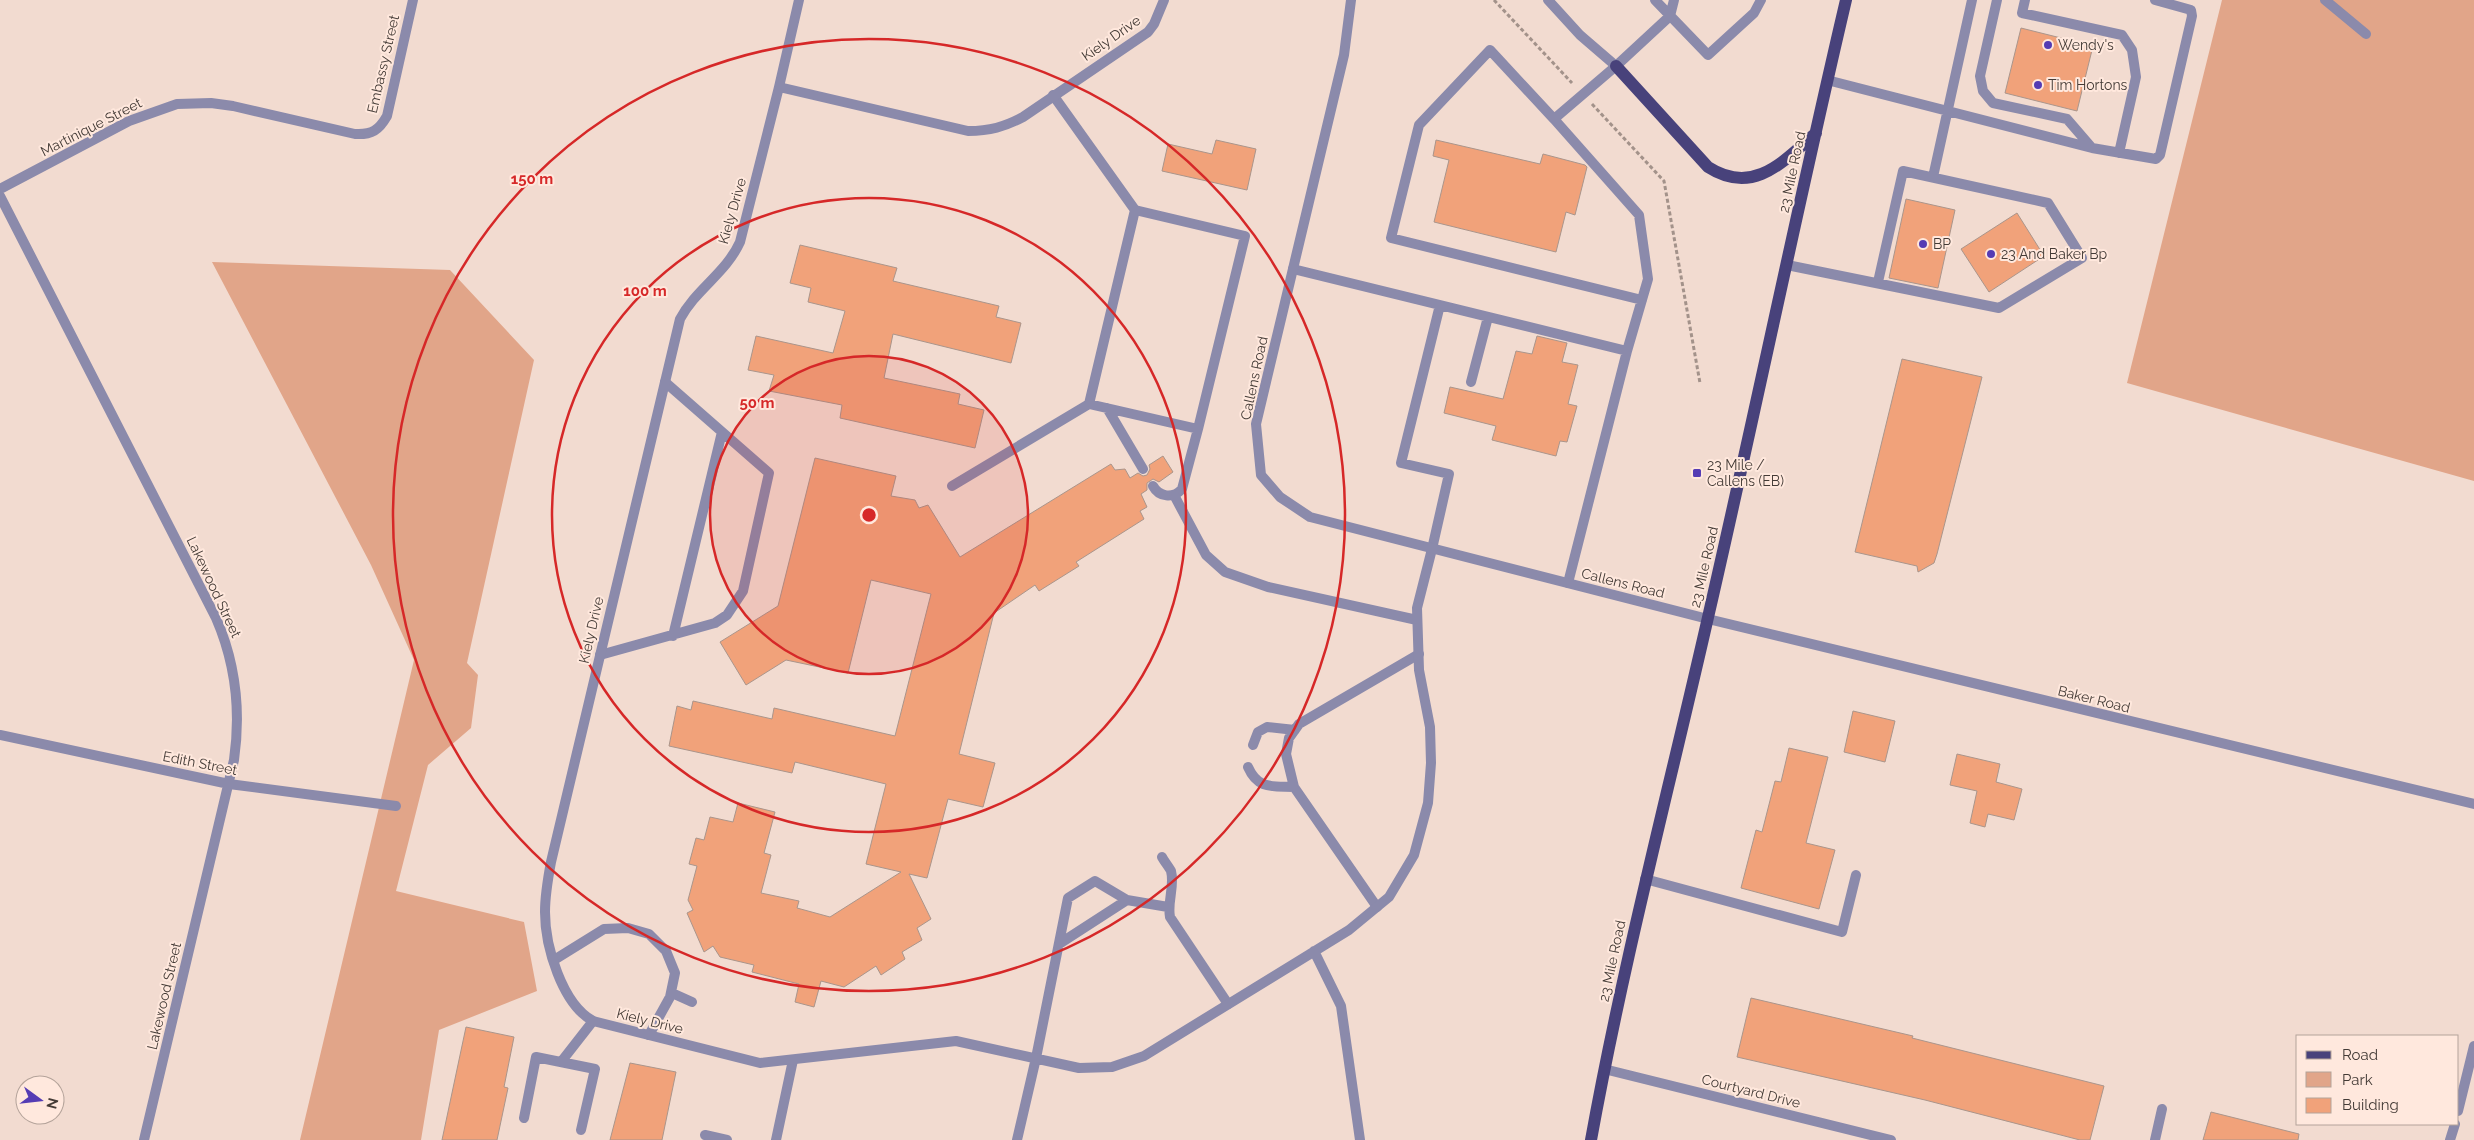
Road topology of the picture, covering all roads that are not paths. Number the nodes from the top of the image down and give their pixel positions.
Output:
1 (412, 0) edge
2 (798, 0) edge
3 (1164, 0) edge
4 (1351, 0) edge
5 (1548, 0) edge
6 (1655, 0) edge
7 (1674, 0) edge
8 (1761, 0) edge
9 (1846, 0) edge
10 (1972, 0) edge
11 (1997, 0) edge
12 (2025, 0) edge
13 (2155, 0) edge
14 (2325, 0) edge
15 (1670, 16) junction
16 (2366, 34) dead end
17 (1616, 66) junction
18 (1827, 80) junction
19 (779, 87) junction
20 (1053, 95) junction
21 (1947, 109) junction
22 (1554, 119) junction
23 (375, 131) joint
24 (1816, 133) junction
25 (2092, 148) junction
26 (2118, 154) junction
27 (1933, 177) junction
28 (0, 189) edge
29 (0, 196) edge
30 (1135, 210) junction
31 (1787, 265) junction
32 (1293, 269) junction
33 (1878, 282) junction
34 (1642, 300) junction
35 (1440, 305) junction
36 (1488, 317) junction
37 (1627, 351) junction
38 (665, 382) junction
39 (1471, 382) dead end
40 (1088, 404) junction
41 (1107, 408) junction
42 (1198, 429) junction
43 (722, 432) junction
44 (1143, 469) dead end
45 (952, 486) dead end
46 (1153, 486) dead end
47 (1174, 495) junction
48 (1432, 548) junction
49 (1568, 583) junction
50 (1708, 619) junction
51 (1417, 620) junction
52 (673, 636) junction
53 (1419, 654) junction
54 (600, 655) junction
55 (1295, 730) junction
56 (0, 735) edge
57 (1253, 745) dead end
58 (1248, 767) dead end
59 (229, 784) junction
60 (1294, 787) junction
61 (2474, 804) edge
62 (396, 806) dead end
63 (1162, 857) dead end
64 (1856, 875) dead end
65 (1645, 879) junction
66 (1127, 900) junction
67 (1168, 907) junction
68 (1376, 907) junction
69 (1059, 944) junction
70 (1314, 951) junction
71 (554, 960) junction
72 (672, 993) junction
73 (692, 1002) dead end
74 (1228, 1004) junction
75 (593, 1021) junction
76 (649, 1035) junction
77 (2474, 1046) edge
78 (1036, 1058) junction
79 (793, 1060) junction
80 (561, 1062) junction
81 (1604, 1070) junction
82 (2459, 1107) edge
83 (2162, 1109) dead end
84 (524, 1118) dead end
85 (2454, 1125) edge
86 (581, 1130) dead end
87 (705, 1135) dead end
88 (144, 1140) edge
89 (727, 1140) edge
90 (776, 1140) edge
91 (1017, 1140) edge
92 (1360, 1140) edge
93 (1591, 1140) edge
94 (1891, 1140) edge
95 (2155, 1140) edge
96 (2450, 1140) edge

1 - 23 street, Embassy Street
2 - 19 street, Kiely Drive
3 - 20 street, Kiely Drive
4 - 32 street, Callens Road
5 - 17 street
6 - 15 street
7 - 15 street
8 - 15 street
9 - 18 main road, 23 Mile Road
10 - 21 street
11 - 25 street
12 - 26 street
13 - 26 street
14 - 16 street
15 - 17 street
17 - 22 street
17 - 24 main road
18 - 21 street
18 - 24 main road, 23 Mile Road
19 - 20 street, Kiely Drive
19 - 38 street, Kiely Drive
20 - 30 street
21 - 25 street
21 - 27 street
22 - 34 street
22 - 34 street
23 - 28 street, Martinique Street
24 - 31 main road, 23 Mile Road
25 - 26 street
27 - 33 street
27 - 33 street
29 - 59 street, Lakewood Street
30 - 40 street
30 - 42 street
31 - 33 street
31 - 50 main road, 23 Mile Road
32 - 35 street
32 - 48 street, Callens Road
34 - 37 street
35 - 36 street
35 - 48 street
36 - 37 street
36 - 39 street
37 - 49 street
38 - 43 street
38 - 54 street, Kiely Drive
40 - 41 street
40 - 45 street
41 - 42 street
41 - 44 street
42 - 47 street
43 - 52 street
43 - 52 street
46 - 47 street
47 - 51 street
48 - 49 street, Callens Road
48 - 51 street
49 - 50 street, Callens Road
50 - 61 street, Baker Road
50 - 65 main road, 23 Mile Road
51 - 53 street
52 - 54 street
53 - 55 street
53 - 68 street
54 - 71 street, Kiely Drive
55 - 57 street
55 - 60 street
56 - 59 street, Edith Street
58 - 60 street
59 - 62 street, Edith Street
59 - 88 street, Lakewood Street
60 - 68 street
63 - 67 street
64 - 65 street
65 - 81 main road, 23 Mile Road
66 - 67 street
66 - 69 street
66 - 69 street
67 - 74 street
68 - 70 street
69 - 78 street
70 - 74 street
70 - 92 street
71 - 72 street
71 - 75 street, Kiely Drive
72 - 73 street
72 - 76 street
74 - 78 street
75 - 76 street, Kiely Drive
75 - 80 street
76 - 79 street, Kiely Drive
77 - 82 street
78 - 79 street
78 - 91 street
79 - 90 street
80 - 84 street
80 - 86 street
81 - 93 main road, 23 Mile Road
81 - 94 street, Courtyard Drive
83 - 95 street
85 - 96 street
87 - 89 street

